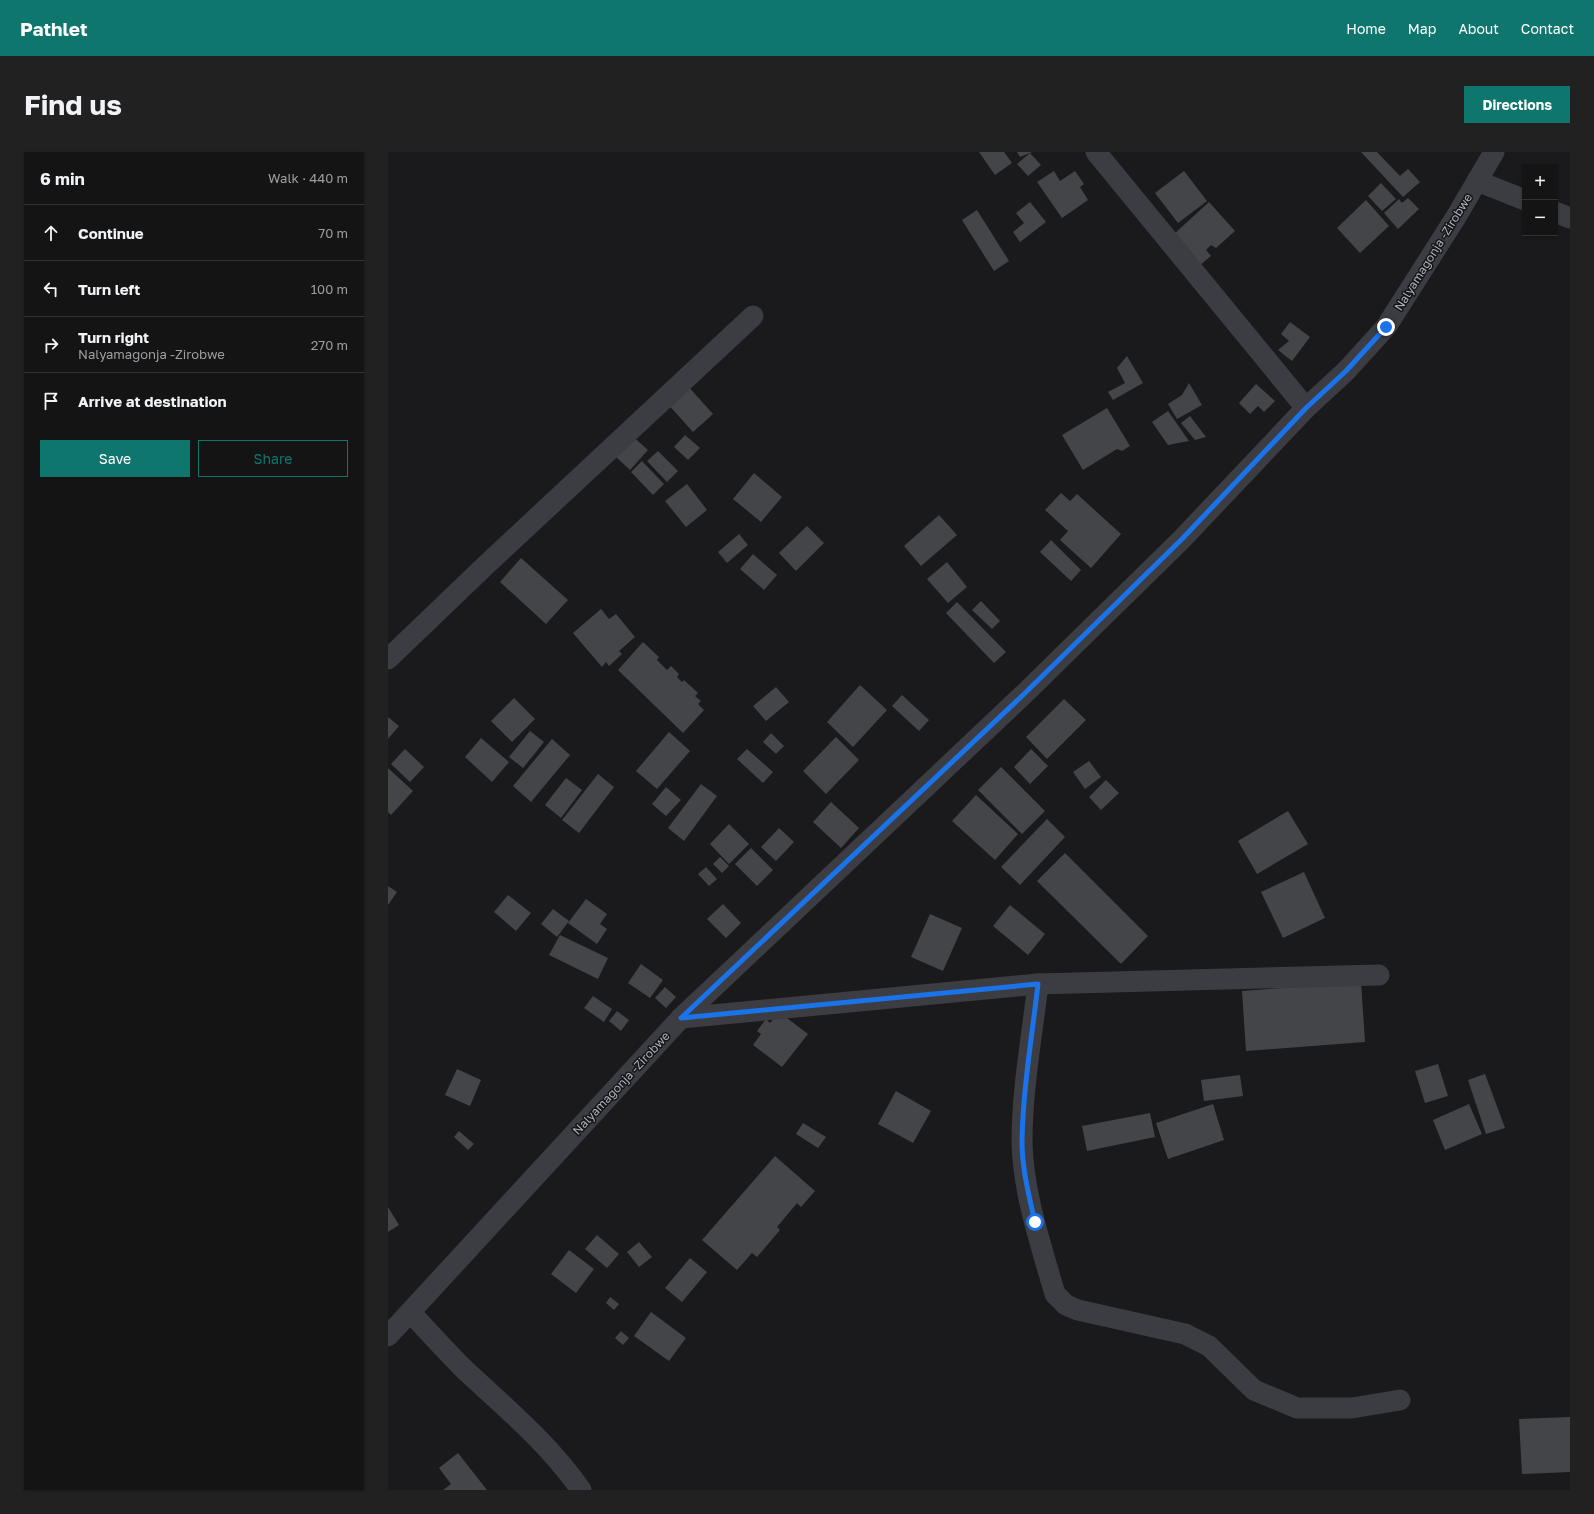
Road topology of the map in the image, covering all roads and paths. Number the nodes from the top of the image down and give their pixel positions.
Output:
1 (1096, 152) edge
2 (1494, 152) edge
3 (1477, 181) junction
4 (1522, 199) edge
5 (1558, 213) edge
6 (1570, 218) edge
7 (753, 316) dead end
8 (1306, 408) junction
9 (388, 659) edge
10 (1379, 975) dead end
11 (1038, 984) junction
12 (681, 1018) junction
13 (410, 1312) junction
14 (388, 1336) edge
15 (1400, 1400) dead end
16 (581, 1490) edge

1 - 8 street
2 - 3 street, Nalyamagonja -Zirobwe
3 - 4 street
3 - 8 street, Nalyamagonja -Zirobwe
5 - 6 street
7 - 9 street
8 - 12 street, Nalyamagonja -Zirobwe
10 - 11 street
11 - 12 street
11 - 15 street
12 - 13 street, Nalyamagonja -Zirobwe
13 - 14 street, Nalyamagonja -Zirobwe
13 - 16 street

